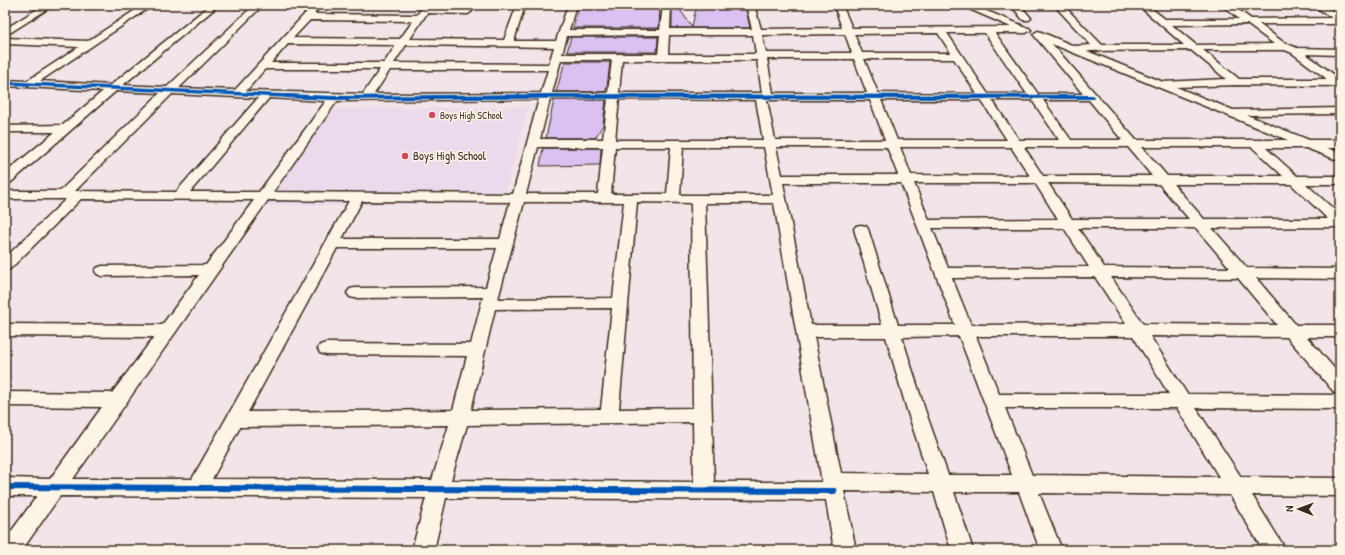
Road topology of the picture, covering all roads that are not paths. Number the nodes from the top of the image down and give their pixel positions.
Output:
1 (50, 5) edge
2 (149, 5) edge
3 (215, 5) edge
4 (259, 5) edge
5 (318, 5) edge
6 (521, 5) edge
7 (572, 5) edge
8 (667, 5) edge
9 (750, 5) edge
10 (838, 5) edge
11 (964, 5) edge
12 (1015, 5) edge
13 (1058, 5) edge
14 (1142, 5) edge
15 (1226, 5) edge
16 (1317, 5) edge
17 (468, 10) dead end
18 (424, 11) edge
19 (307, 17) junction
20 (1026, 18) dead end
21 (1340, 20) edge
22 (1163, 22) junction
23 (1251, 22) junction
24 (5, 26) edge
25 (16, 26) junction
26 (988, 30) junction
27 (848, 31) junction
28 (941, 31) junction
29 (666, 32) junction
30 (757, 32) junction
31 (1032, 32) junction
32 (5, 33) edge
33 (5, 41) edge
34 (285, 41) junction
35 (405, 42) junction
36 (508, 42) junction
37 (90, 44) junction
38 (1071, 48) junction
39 (1099, 48) junction
40 (1193, 48) junction
41 (1292, 49) junction
42 (558, 50) junction
43 (1340, 52) edge
44 (957, 56) junction
45 (617, 57) junction
46 (663, 57) junction
47 (760, 57) junction
48 (858, 57) junction
49 (262, 66) junction
50 (387, 66) junction
51 (1236, 82) junction
52 (1339, 82) edge
53 (5, 83) edge
54 (29, 84) junction
55 (1162, 84) junction
56 (112, 88) junction
57 (169, 91) junction
58 (237, 94) junction
59 (266, 95) junction
60 (546, 96) junction
61 (613, 96) junction
62 (764, 96) junction
63 (874, 96) junction
64 (983, 97) junction
65 (1034, 97) junction
66 (1092, 97) junction
67 (334, 98) junction
68 (366, 98) junction
69 (1340, 110) edge
70 (1230, 112) junction
71 (66, 128) junction
72 (5, 129) edge
73 (533, 143) junction
74 (609, 143) junction
75 (677, 143) junction
76 (770, 143) junction
77 (1014, 143) junction
78 (1067, 143) junction
79 (1132, 143) junction
80 (892, 144) junction
81 (1255, 144) junction
82 (1309, 144) junction
83 (1340, 144) edge
84 (1340, 156) edge
85 (776, 179) junction
86 (906, 179) junction
87 (5, 180) edge
88 (1038, 180) junction
89 (1163, 180) junction
90 (1295, 180) junction
91 (1340, 180) edge
92 (5, 195) edge
93 (71, 195) junction
94 (180, 196) junction
95 (264, 196) junction
96 (358, 196) junction
97 (518, 197) junction
98 (604, 198) junction
99 (631, 198) junction
100 (673, 198) junction
101 (698, 198) junction
102 (780, 198) junction
103 (1340, 223) edge
104 (924, 224) junction
105 (1068, 224) junction
106 (1201, 224) junction
107 (861, 229) dead end
108 (332, 243) junction
109 (506, 244) junction
110 (5, 266) edge
111 (211, 270) junction
112 (102, 271) dead end
113 (1100, 272) junction
114 (943, 274) junction
115 (1244, 274) junction
116 (1340, 274) edge
117 (356, 293) dead end
118 (491, 298) junction
119 (620, 303) junction
120 (5, 330) edge
121 (1138, 330) junction
122 (1292, 330) junction
123 (167, 331) junction
124 (804, 331) junction
125 (892, 331) junction
126 (965, 331) junction
127 (1340, 331) edge
128 (326, 349) dead end
129 (477, 350) junction
130 (1340, 387) edge
131 (5, 399) edge
132 (117, 400) junction
133 (993, 401) junction
134 (1182, 401) junction
135 (1340, 402) edge
136 (702, 415) junction
137 (609, 417) junction
138 (460, 418) junction
139 (235, 420) junction
140 (941, 483) junction
141 (1025, 484) junction
142 (833, 486) junction
143 (1236, 486) junction
144 (5, 487) edge
145 (55, 487) junction
146 (1340, 487) edge
147 (197, 488) junction
148 (439, 488) junction
149 (704, 490) junction
150 (10, 550) edge
151 (423, 550) edge
152 (845, 550) edge
153 (962, 550) edge
154 (1051, 550) edge
155 (1275, 550) edge

1 - 25 street
2 - 37 street
3 - 56 street
4 - 57 street
5 - 19 street
6 - 36 street
7 - 42 street
8 - 29 street
9 - 30 street
10 - 27 street
11 - 31 street
12 - 20 street
13 - 39 street
14 - 22 street
15 - 23 street
16 - 21 street
17 - 18 street
18 - 19 street
18 - 35 street
19 - 34 street
21 - 23 street
22 - 23 street
22 - 40 street
23 - 41 street
24 - 25 street
25 - 32 street
26 - 28 street
26 - 31 street
26 - 65 street
27 - 28 street
27 - 30 street
27 - 48 street
28 - 44 street
29 - 30 street
29 - 42 street
29 - 46 street
30 - 47 street
31 - 38 street
31 - 66 street
33 - 37 street
34 - 35 street
34 - 49 street
35 - 36 street
35 - 50 street
36 - 42 street
37 - 54 street
38 - 39 street
38 - 55 street
39 - 40 street
40 - 41 street
40 - 51 street
41 - 43 street
41 - 52 street
42 - 45 street
42 - 50 street
42 - 60 street
44 - 48 street
44 - 64 street
45 - 46 street
45 - 61 street
46 - 47 street
47 - 48 street
47 - 62 street
48 - 63 street
49 - 50 street
49 - 58 street
50 - 68 street
51 - 52 street
51 - 55 street
53 - 54 street
54 - 56 street
55 - 70 street
56 - 57 street
56 - 71 street
57 - 58 street
57 - 93 street
58 - 59 street
59 - 67 street
59 - 94 street
60 - 61 street
60 - 68 street
60 - 73 street
61 - 62 street
61 - 74 street
62 - 63 street
62 - 76 street
63 - 64 street
63 - 80 street
64 - 65 street
64 - 77 street
65 - 66 street
65 - 78 street
66 - 79 street
67 - 68 street
67 - 95 street
69 - 70 street
70 - 82 street
71 - 72 street
71 - 87 street
73 - 74 street
73 - 97 street
74 - 75 street
74 - 98 street
75 - 76 street
75 - 100 street
76 - 80 street
76 - 85 street
77 - 78 street
77 - 80 street
77 - 88 street
78 - 79 street
79 - 81 street
79 - 89 street
80 - 86 street
81 - 82 street
81 - 90 street
82 - 83 street
82 - 84 street
85 - 86 street
85 - 102 street
86 - 88 street
86 - 104 street
88 - 89 street
88 - 105 street
89 - 90 street
89 - 106 street
90 - 91 street
90 - 103 street
92 - 93 street
93 - 94 street
93 - 110 street
94 - 95 street
95 - 96 street
95 - 111 street
96 - 97 street
96 - 108 street
97 - 98 street
97 - 109 street
98 - 99 street
99 - 100 street
99 - 119 street
100 - 101 street
101 - 102 street
101 - 136 street
102 - 124 street
103 - 106 street
104 - 105 street
104 - 114 street
105 - 106 street
105 - 113 street
106 - 115 street
107 - 125 street
108 - 109 street
108 - 139 street
109 - 118 street
111 - 112 street
111 - 123 street
113 - 114 street
113 - 115 street
113 - 121 street
114 - 126 street
115 - 116 street
115 - 122 street
117 - 118 street
118 - 119 street
118 - 129 street
119 - 137 street
120 - 123 street
121 - 122 street
121 - 126 street
121 - 134 street
122 - 127 street
122 - 130 street
123 - 132 street
124 - 125 street
124 - 142 street
125 - 126 street
125 - 140 street
126 - 133 street
128 - 129 street
129 - 138 street
131 - 132 street
132 - 145 street
133 - 134 street
133 - 141 street
134 - 135 street
134 - 143 street
136 - 137 street
136 - 149 street
137 - 138 street
138 - 139 street
138 - 148 street
139 - 147 street
140 - 141 street
140 - 142 street
140 - 153 street
141 - 143 street
141 - 154 street
142 - 149 street
142 - 152 street
143 - 146 street
143 - 155 street
144 - 145 street
145 - 147 street
145 - 150 street
147 - 148 street
148 - 149 street
148 - 151 street

